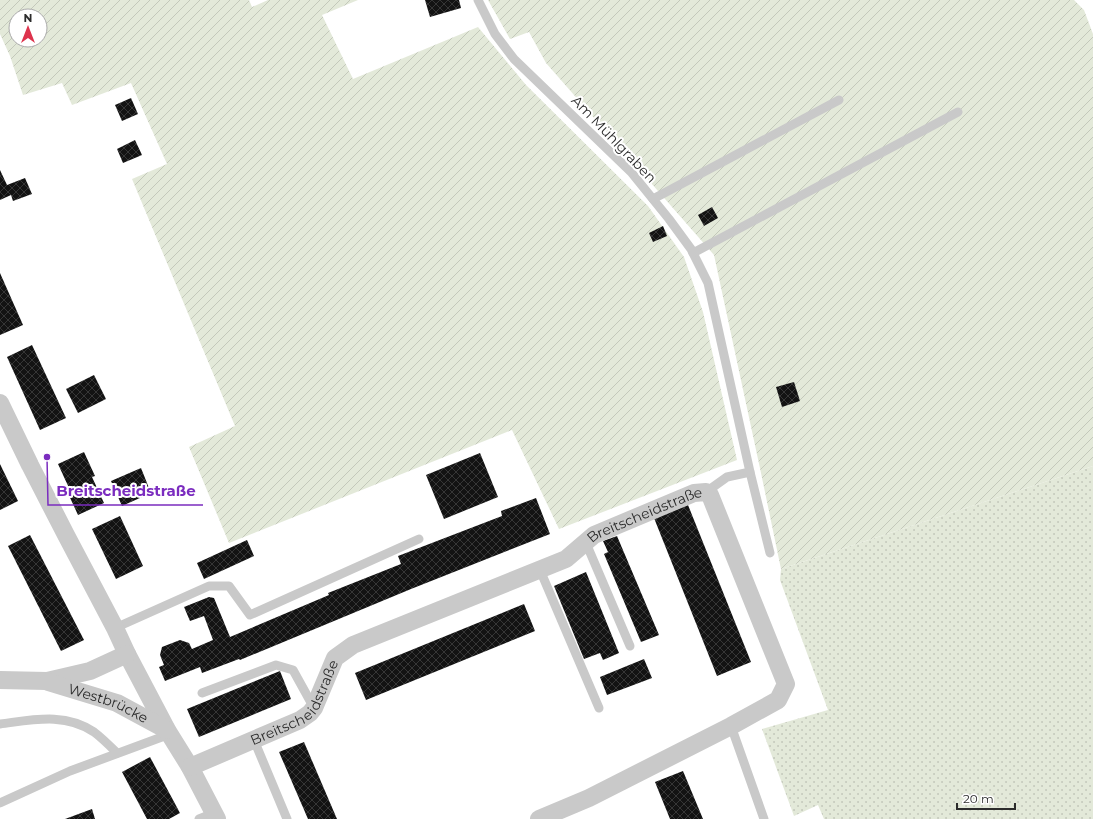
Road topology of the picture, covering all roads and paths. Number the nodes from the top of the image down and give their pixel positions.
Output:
1 (478, 0) edge
2 (839, 100) dead end
3 (958, 112) dead end
4 (653, 199) junction
5 (693, 253) junction
6 (0, 403) edge
7 (750, 472) junction
8 (706, 492) junction
9 (419, 538) dead end
10 (586, 543) junction
11 (770, 553) dead end
12 (540, 570) junction
13 (115, 628) junction
14 (630, 646) dead end
15 (127, 654) junction
16 (0, 680) edge
17 (47, 682) junction
18 (202, 693) dead end
19 (314, 708) junction
20 (599, 708) dead end
21 (0, 724) edge
22 (731, 726) junction
23 (168, 732) junction
24 (254, 740) junction
25 (117, 753) junction
26 (190, 767) junction
27 (0, 803) edge
28 (210, 817) edge
29 (287, 819) edge
30 (539, 819) edge
31 (764, 819) edge

1 - 4 lane, Am Mühlgraben
2 - 4 lane
3 - 5 lane
4 - 5 lane, Am Mühlgraben
5 - 7 lane, Am Mühlgraben
6 - 13 street
7 - 8 lane
7 - 11 lane, Am Mühlgraben
8 - 10 street, Breitscheidstraße
8 - 22 street, Breitscheidstraße
9 - 13 lane
10 - 12 street, Breitscheidstraße
10 - 14 lane
12 - 19 street, Breitscheidstraße
12 - 20 lane
13 - 15 street
15 - 17 street, Westbrücke
15 - 23 street
16 - 17 street, Westbrücke
17 - 23 street, Westbrücke
18 - 19 lane
19 - 24 street, Breitscheidstraße
21 - 25 lane
22 - 30 street, Breitscheidstraße
22 - 31 lane
23 - 25 lane
23 - 26 street
24 - 26 street, Breitscheidstraße
24 - 29 lane
25 - 27 lane
26 - 28 street

